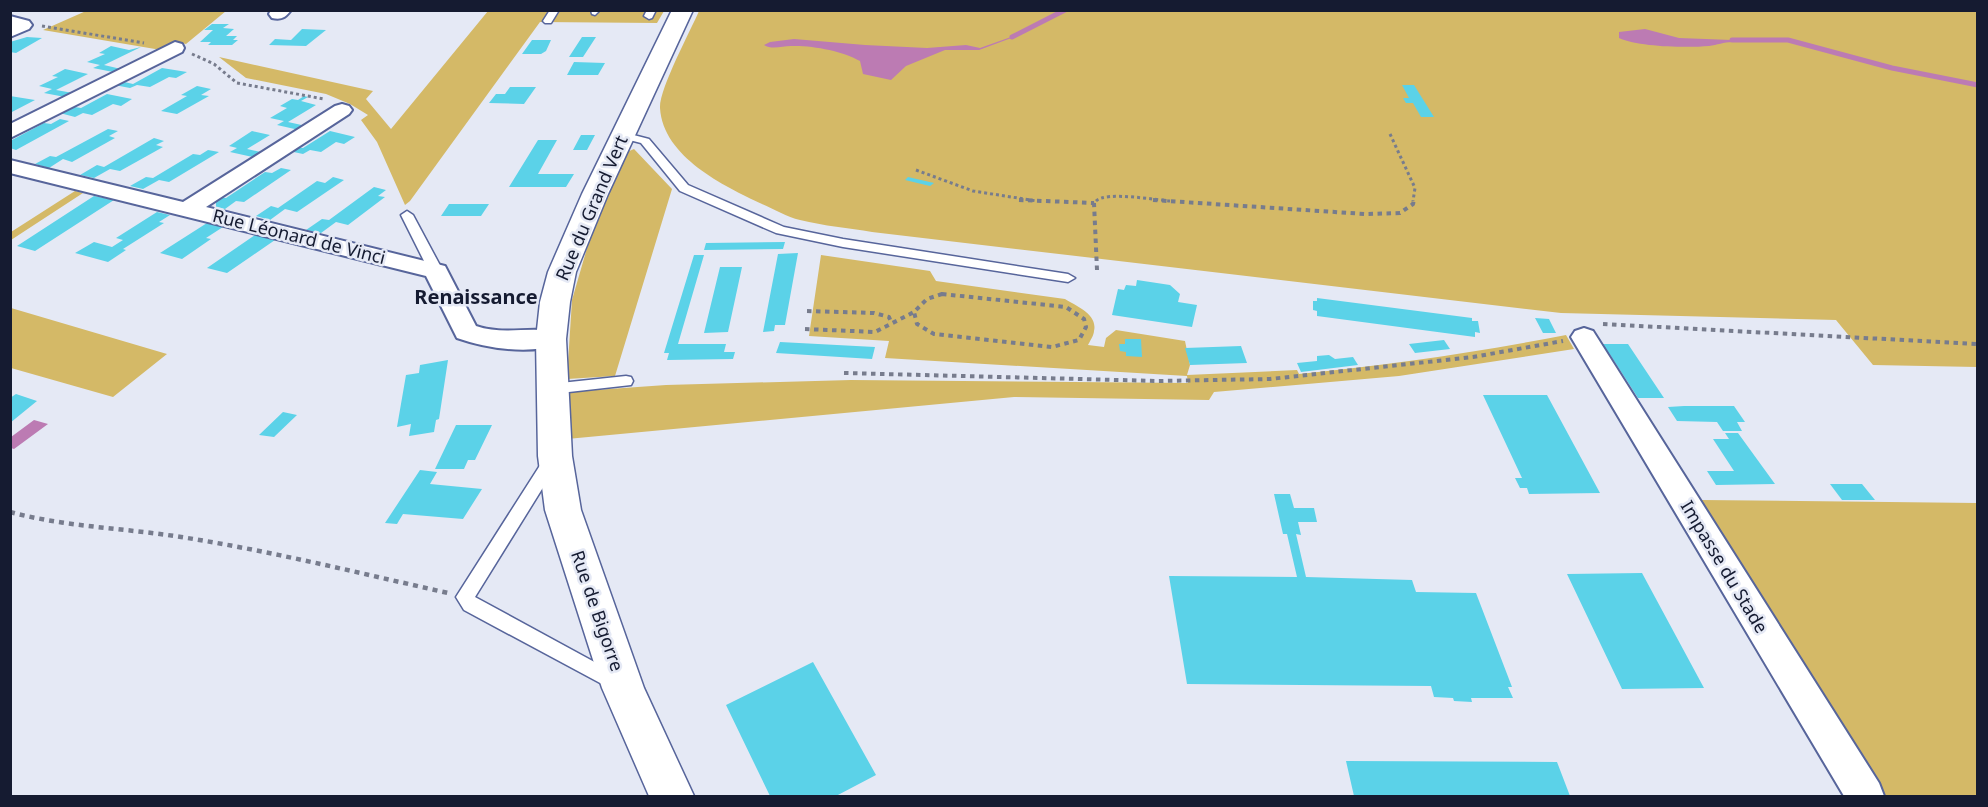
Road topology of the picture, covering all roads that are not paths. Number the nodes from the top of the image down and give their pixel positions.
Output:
1 (566, 10) edge
2 (683, 10) edge
3 (554, 17) edge
4 (175, 48) road end
5 (342, 110) road end
6 (10, 132) edge
7 (622, 135) junction
8 (10, 166) edge
9 (188, 210) junction
10 (407, 215) dead end
11 (436, 271) junction
12 (1068, 278) dead end
13 (1584, 337) road end
14 (551, 339) junction
15 (626, 381) dead end
16 (551, 403) junction
17 (555, 456) junction
18 (623, 688) junction
19 (671, 796) edge
20 (1864, 796) edge

1 - 3 lane
2 - 7 main road, Rue du Grand Vert
4 - 6 street
5 - 9 street
7 - 12 lane
7 - 14 main road, Rue du Grand Vert
8 - 9 street, Rue Léonard de Vinci
9 - 11 street, Rue Léonard de Vinci
10 - 11 lane
11 - 14 street
13 - 20 street, Impasse du Stade
14 - 16 main road, Rue du Grand Vert
15 - 16 lane
16 - 17 main road, Rue de Bigorre
17 - 18 main road, Rue de Bigorre
17 - 18 lane
18 - 19 main road, Rue de Bigorre

